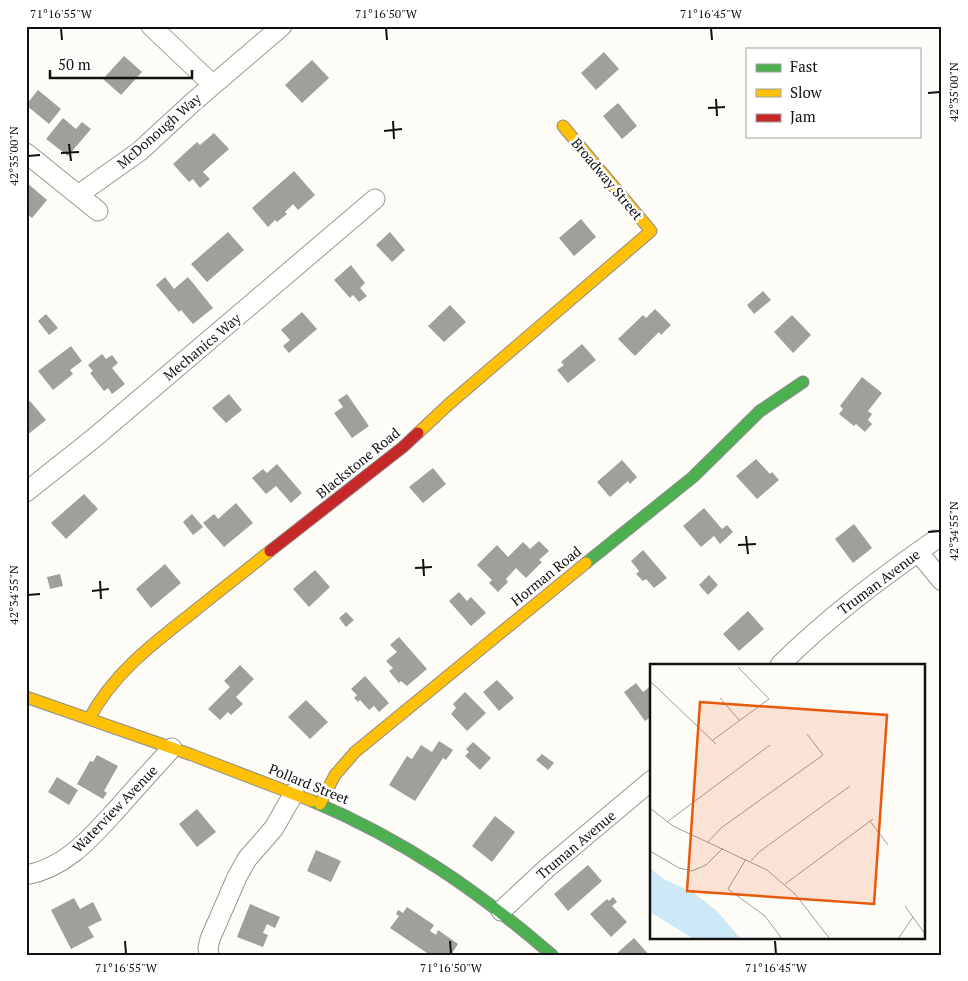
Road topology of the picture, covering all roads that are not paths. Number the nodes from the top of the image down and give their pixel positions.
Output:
1 (151, 26) edge
2 (282, 26) edge
3 (213, 85) junction
4 (563, 126) dead end
5 (26, 153) edge
6 (78, 195) junction
7 (375, 199) dead end
8 (98, 211) dead end
9 (651, 231) joint
10 (803, 382) dead end
11 (26, 492) edge
12 (935, 540) dead end
13 (918, 552) junction
14 (942, 581) edge
15 (781, 664) edge
16 (26, 697) edge
17 (89, 719) junction
18 (172, 748) junction
19 (650, 782) edge
20 (294, 794) junction
21 (320, 804) junction
22 (26, 875) edge
23 (501, 911) junction
24 (209, 955) edge
25 (552, 955) edge

1 - 3 street
2 - 3 street, McDonough Way
3 - 6 street, McDonough Way
4 - 9 street, Broadway Street
5 - 6 street
6 - 8 street
7 - 11 street, Mechanics Way
9 - 17 street, Blackstone Road
10 - 21 street, Horman Road
12 - 13 street, Truman Avenue
13 - 14 street
13 - 15 street, Truman Avenue
16 - 17 street, Pollard Street
17 - 18 street, Pollard Street
18 - 20 street, Pollard Street
18 - 22 street, Waterview Avenue
19 - 23 street, Truman Avenue
20 - 21 street, Pollard Street
20 - 24 street
21 - 23 street, Pollard Street
23 - 25 street, Pollard Street

